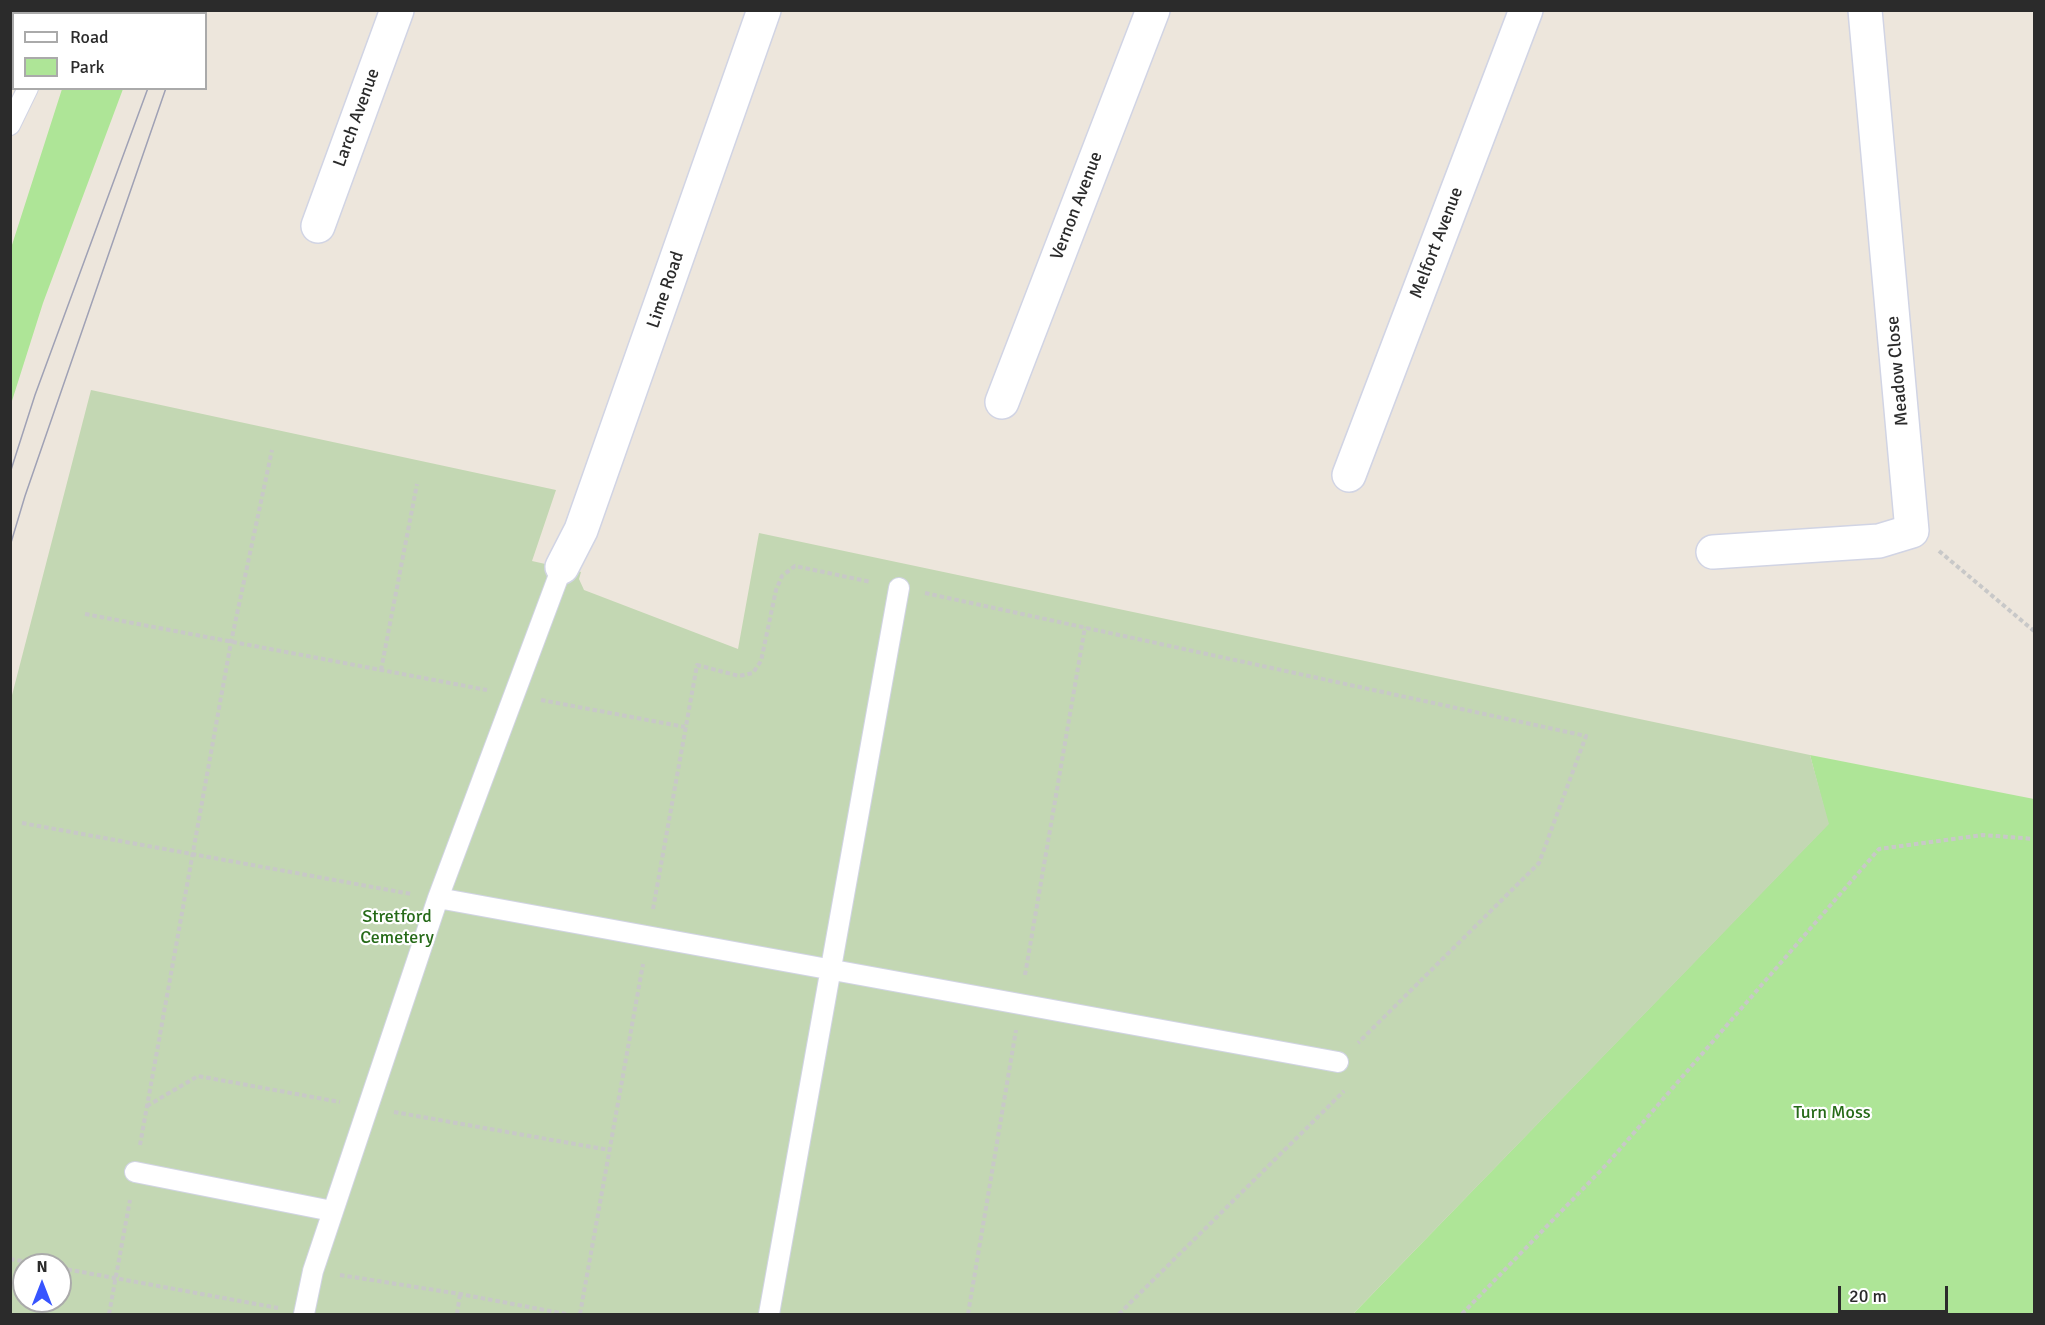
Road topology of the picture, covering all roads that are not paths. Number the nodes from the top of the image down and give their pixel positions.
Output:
1 (397, 10) edge
2 (764, 10) edge
3 (1153, 10) edge
4 (1526, 10) edge
5 (1865, 10) edge
6 (27, 90) edge
7 (10, 125) edge
8 (318, 226) dead end
9 (1002, 402) dead end
10 (1348, 475) dead end
11 (1713, 552) dead end
12 (562, 567) joint
13 (899, 588) road end
14 (438, 898) junction
15 (831, 970) junction
16 (1338, 1062) road end
17 (135, 1172) road end
18 (332, 1211) junction
19 (304, 1313) edge
20 (769, 1314) edge

1 - 8 street, Larch Avenue
2 - 12 street, Lime Road
3 - 9 street, Vernon Avenue
4 - 10 street, Melfort Avenue
5 - 11 street, Meadow Close
6 - 7 lane
12 - 14 lane
13 - 15 lane
14 - 15 lane
14 - 18 lane
15 - 16 lane
15 - 20 lane
17 - 18 lane
18 - 19 lane

